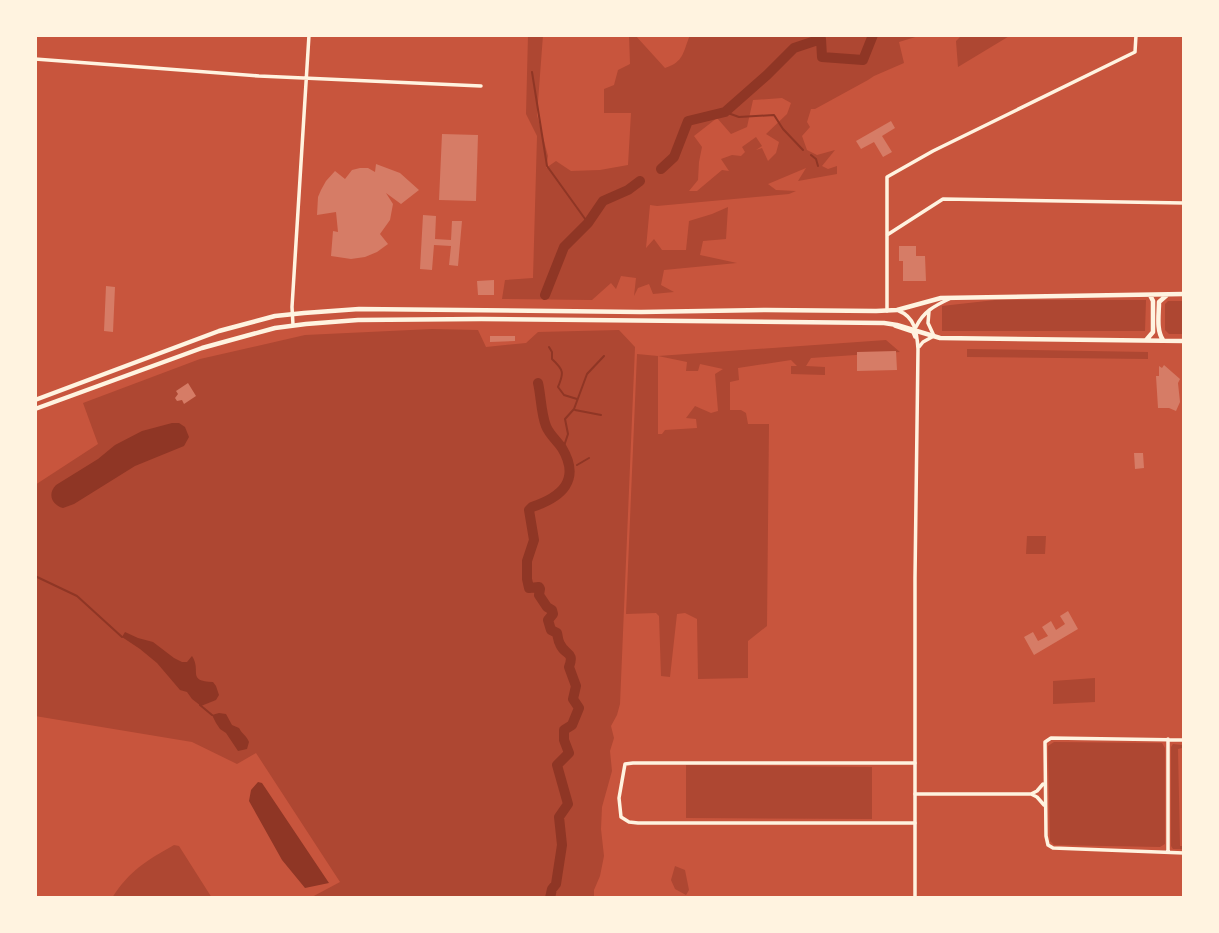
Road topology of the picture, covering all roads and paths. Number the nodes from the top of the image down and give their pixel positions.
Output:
1 (309, 35) edge
2 (1136, 35) edge
3 (35, 59) edge
4 (307, 79) junction
5 (481, 86) dead end
6 (1184, 203) edge
7 (887, 235) junction
8 (1148, 294) junction
9 (1168, 294) junction
10 (1184, 294) edge
11 (951, 298) junction
12 (930, 309) junction
13 (897, 310) junction
14 (887, 311) junction
15 (292, 314) junction
16 (893, 324) junction
17 (293, 325) junction
18 (915, 330) junction
19 (933, 337) junction
20 (1146, 340) junction
21 (1163, 340) junction
22 (1184, 341) edge
23 (918, 349) junction
24 (35, 400) edge
25 (35, 409) edge
26 (1168, 739) junction
27 (1184, 740) edge
28 (915, 762) junction
29 (1044, 780) junction
30 (915, 794) junction
31 (1031, 794) junction
32 (1045, 807) junction
33 (915, 823) junction
34 (1168, 851) junction
35 (1184, 853) edge
36 (915, 898) edge

1 - 4 street
2 - 7 street
3 - 4 street
4 - 5 street
4 - 15 street
6 - 7 street
7 - 14 street
8 - 9 main road
8 - 11 main road
8 - 20 main road
9 - 10 main road
9 - 21 main road
11 - 12 street
11 - 13 main road
12 - 18 street
12 - 19 street
13 - 14 main road
13 - 18 street
14 - 15 main road
15 - 17 street
15 - 24 main road
16 - 17 main road
16 - 18 main road
16 - 23 street
17 - 25 main road
18 - 19 main road
18 - 23 street
19 - 20 main road
19 - 23 street
20 - 21 main road
21 - 22 main road
23 - 28 street
26 - 27 street
26 - 29 street
26 - 34 street
28 - 30 street
28 - 33 street
29 - 31 street
29 - 32 street
30 - 31 street
30 - 33 street
31 - 32 street
32 - 34 street
33 - 36 street
34 - 35 street

